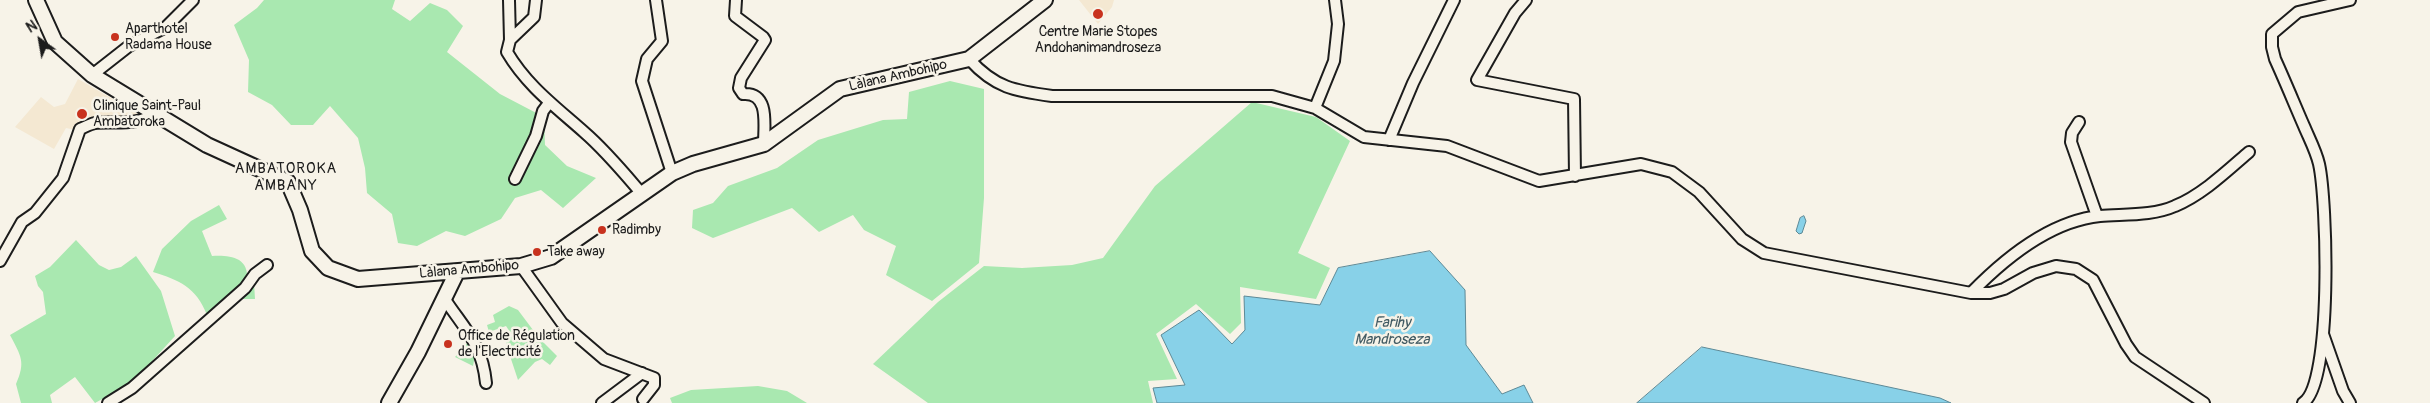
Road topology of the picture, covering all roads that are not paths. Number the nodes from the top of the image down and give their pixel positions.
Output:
1 (36, 0) edge
2 (193, 0) edge
3 (509, 0) edge
4 (536, 0) edge
5 (656, 0) edge
6 (736, 0) edge
7 (1045, 0) edge
8 (1335, 0) edge
9 (1454, 0) edge
10 (1526, 0) edge
11 (2350, 0) edge
12 (510, 40) junction
13 (969, 59) junction
14 (92, 75) junction
15 (549, 103) junction
16 (1315, 108) junction
17 (154, 112) junction
18 (2079, 122) dead end
19 (1389, 140) junction
20 (764, 144) junction
21 (2249, 152) dead end
22 (672, 173) junction
23 (1575, 176) junction
24 (515, 179) dead end
25 (642, 194) junction
26 (2097, 216) junction
27 (0, 261) edge
28 (267, 266) dead end
29 (521, 266) junction
30 (457, 272) junction
31 (1971, 293) junction
32 (444, 298) junction
33 (2322, 332) junction
34 (642, 373) junction
35 (486, 383) dead end
36 (643, 399) dead end
37 (108, 403) edge
38 (389, 403) edge
39 (602, 403) edge
40 (2204, 403) edge
41 (2303, 403) edge
42 (2350, 403) edge

1 - 14 street, Làlana Ambohipo
2 - 14 street
3 - 12 street
4 - 12 street
5 - 22 street
6 - 20 street
7 - 13 street, Làlana Ambohipo
8 - 16 street
9 - 19 street
10 - 23 street
11 - 33 street
12 - 15 street
13 - 16 street
13 - 20 street, Làlana Ambohipo
14 - 17 street, Làlana Ambohipo
15 - 24 street
15 - 25 street
16 - 19 street
17 - 27 street
17 - 30 street, Làlana Ambohipo
18 - 26 street
19 - 23 street
20 - 22 street, Làlana Ambohipo
21 - 26 street
22 - 25 street, Làlana Ambohipo
23 - 31 street
25 - 29 street, Làlana Ambohipo
26 - 31 street
28 - 37 street
29 - 30 street, Làlana Ambohipo
29 - 34 street
30 - 32 street
31 - 40 street
32 - 35 street
32 - 38 street
33 - 41 street
33 - 42 street
34 - 36 street
34 - 39 street

